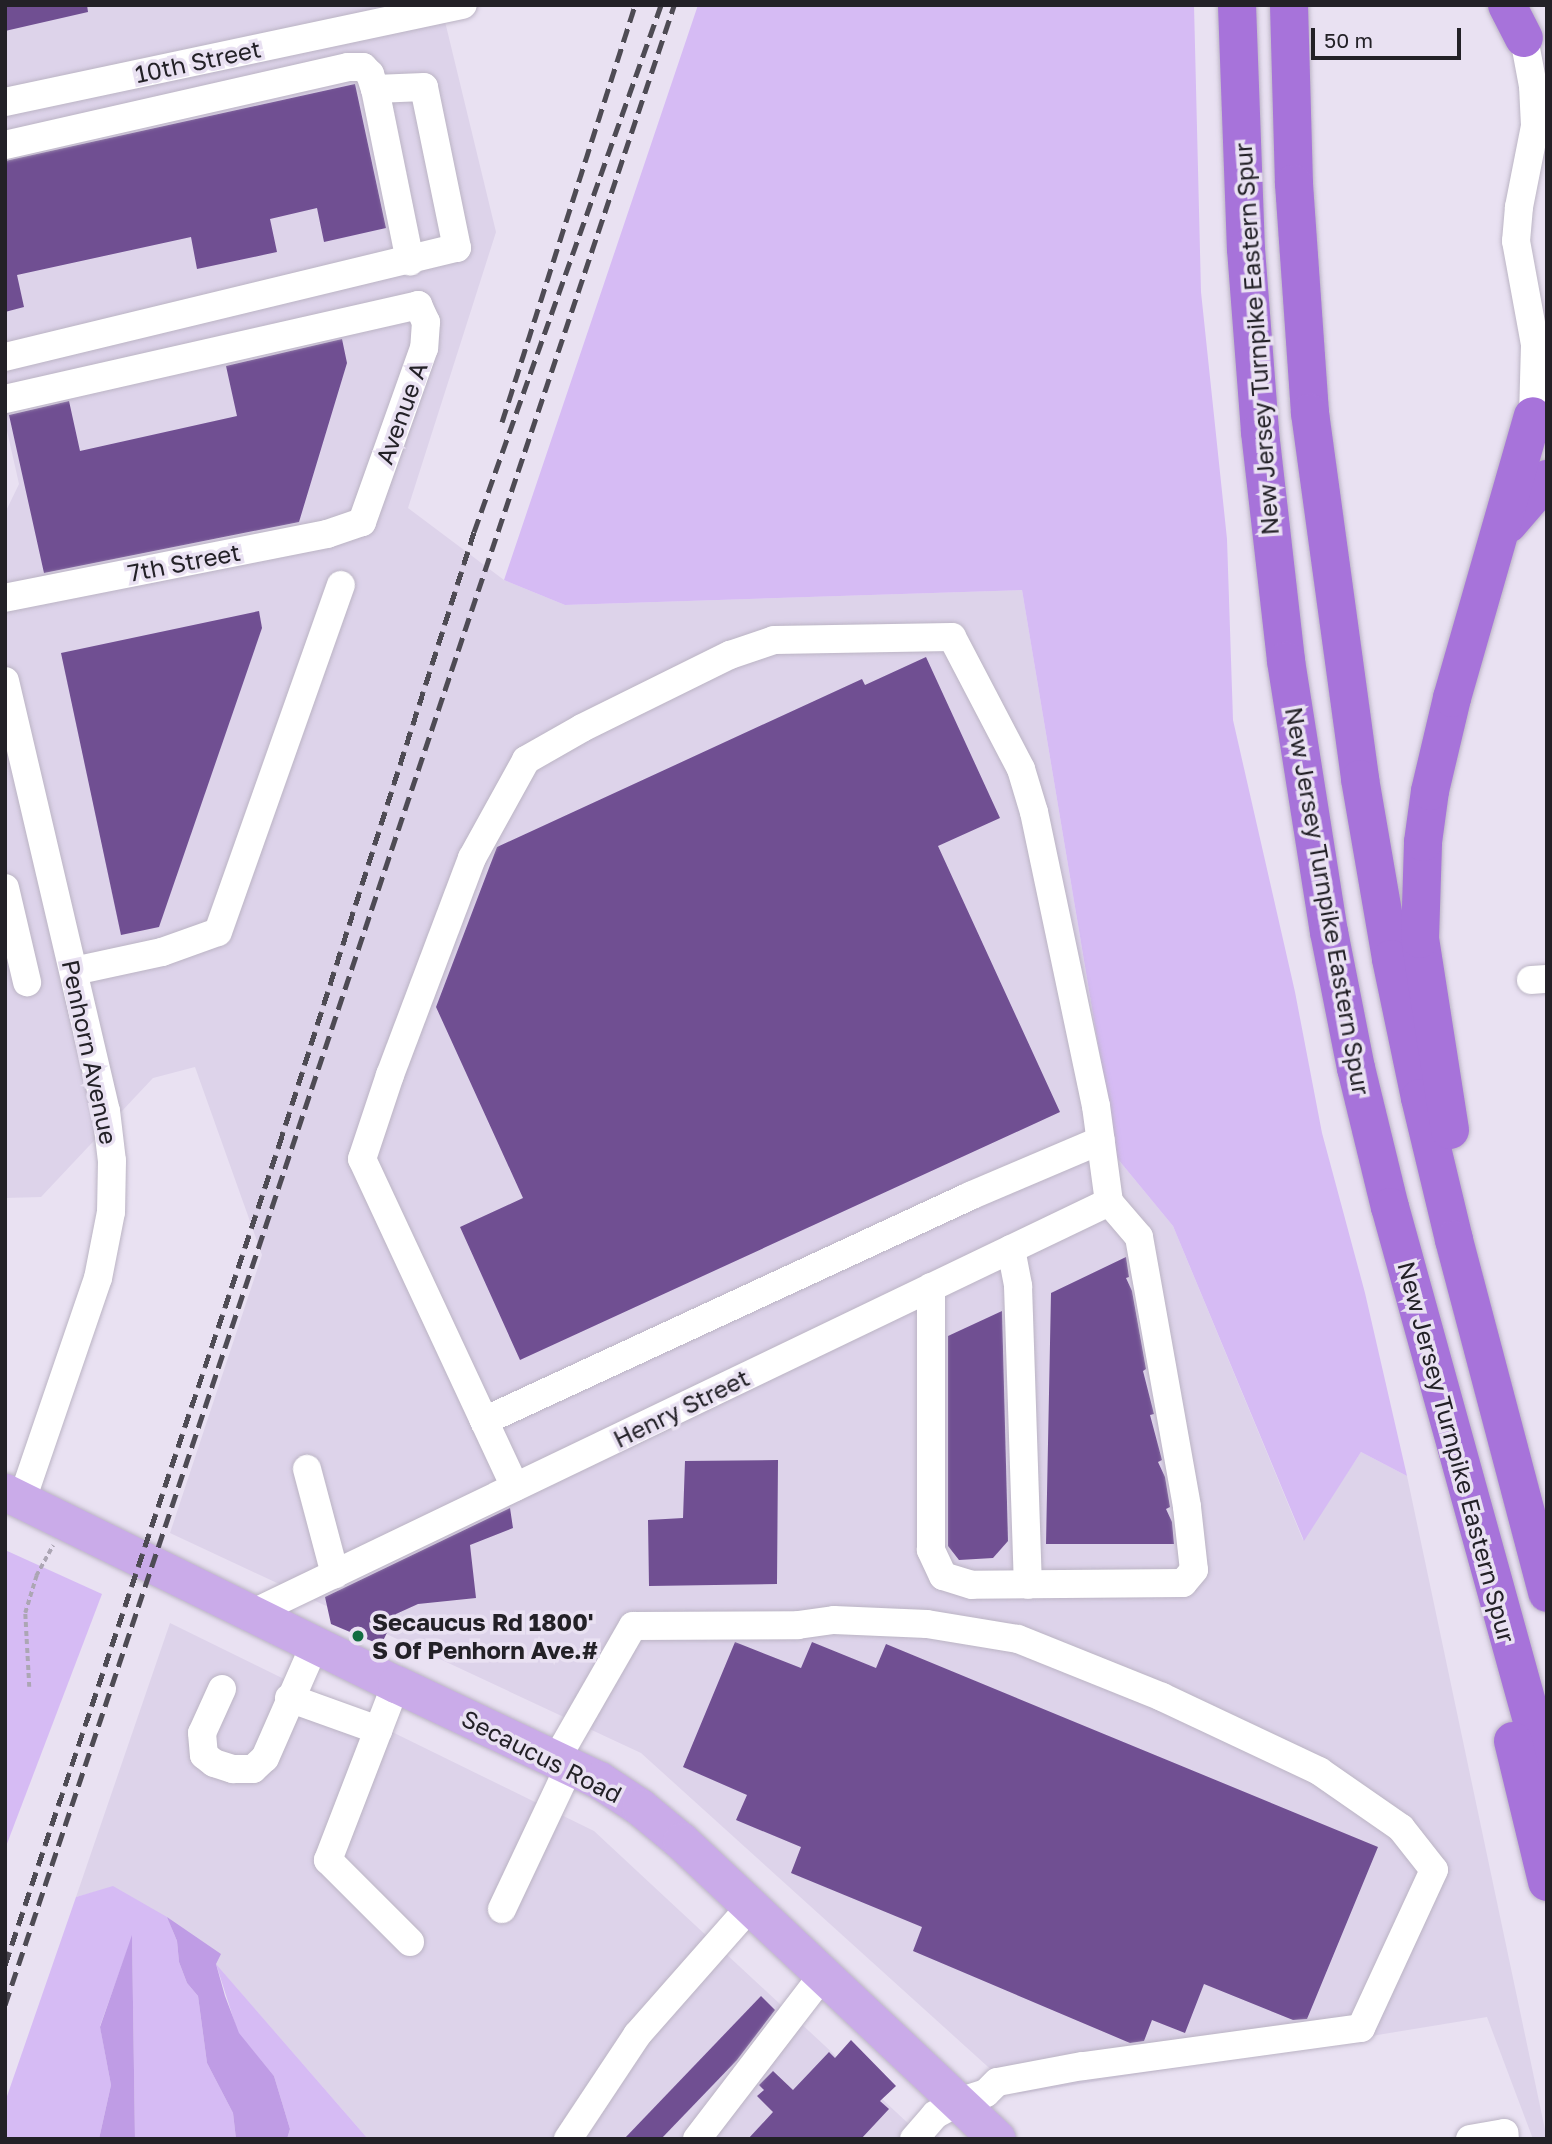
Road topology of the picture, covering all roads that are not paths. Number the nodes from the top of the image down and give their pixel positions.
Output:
1 (463, 5) edge
2 (1237, 5) edge
3 (1289, 5) edge
4 (399, 14) edge
5 (1516, 22) edge
6 (1547, 73) edge
7 (375, 89) junction
8 (5, 102) edge
9 (1540, 135) edge
10 (5, 145) edge
11 (410, 261) junction
12 (5, 357) edge
13 (1547, 377) edge
14 (5, 399) edge
15 (1533, 416) junction
16 (1547, 479) edge
17 (362, 522) joint
18 (1500, 534) junction
19 (341, 585) dead end
20 (5, 598) edge
21 (5, 681) edge
22 (5, 888) edge
23 (74, 971) junction
24 (27, 982) dead end
25 (1101, 1140) junction
26 (1109, 1202) junction
27 (1011, 1249) junction
28 (931, 1287) junction
29 (1474, 1320) junction
30 (484, 1421) junction
31 (307, 1469) dead end
32 (515, 1488) junction
33 (13, 1496) edge
34 (335, 1574) junction
35 (1028, 1585) junction
36 (1493, 1585) junction
37 (1547, 1593) edge
38 (253, 1613) junction
39 (315, 1644) junction
40 (396, 1684) junction
41 (222, 1689) dead end
42 (289, 1698) junction
43 (378, 1730) junction
44 (564, 1762) junction
45 (1547, 1775) edge
46 (1547, 1882) edge
47 (750, 1907) junction
48 (502, 1909) dead end
49 (410, 1942) dead end
50 (822, 1976) junction
51 (959, 2102) junction
52 (568, 2139) edge
53 (697, 2139) edge
54 (914, 2139) edge
55 (997, 2139) edge
56 (1470, 2139) edge
57 (1505, 2139) edge

1 - 4 street, 10th Street
2 - 36 highway, New Jersey Turnpike Eastern Spur
3 - 29 highway, New Jersey Turnpike Eastern Spur
4 - 8 street, 10th Street
5 - 6 street
5 - 9 street
7 - 10 street
7 - 11 street
7 - 11 street
9 - 15 street
11 - 12 street
13 - 15 street
14 - 17 street, Avenue A
15 - 18 highway
16 - 18 highway
17 - 20 street, 7th Street
18 - 29 highway
19 - 23 street
21 - 23 street, Penhorn Avenue
22 - 24 street
23 - 33 street, Penhorn Avenue
25 - 26 street
25 - 30 street
25 - 30 street
26 - 27 street, Henry Street
26 - 35 street
27 - 28 street, Henry Street
27 - 35 street
28 - 32 street, Henry Street
28 - 35 street
29 - 37 highway, New Jersey Turnpike Eastern Spur
30 - 32 street
31 - 34 street
32 - 34 street, Henry Street
33 - 38 main road, Secaucus Road
34 - 38 street, Henry Street
36 - 45 highway, New Jersey Turnpike Eastern Spur
36 - 46 highway
38 - 39 main road, Secaucus Road
39 - 40 main road, Secaucus Road
39 - 42 street
40 - 43 street
40 - 44 main road, Secaucus Road
41 - 42 street
42 - 43 street
43 - 49 street
44 - 47 main road, Secaucus Road
44 - 48 street
44 - 51 street
47 - 50 main road, Secaucus Road
47 - 52 street
50 - 51 main road, Secaucus Road
50 - 53 street
51 - 54 street
51 - 55 main road, Secaucus Road
56 - 57 street

